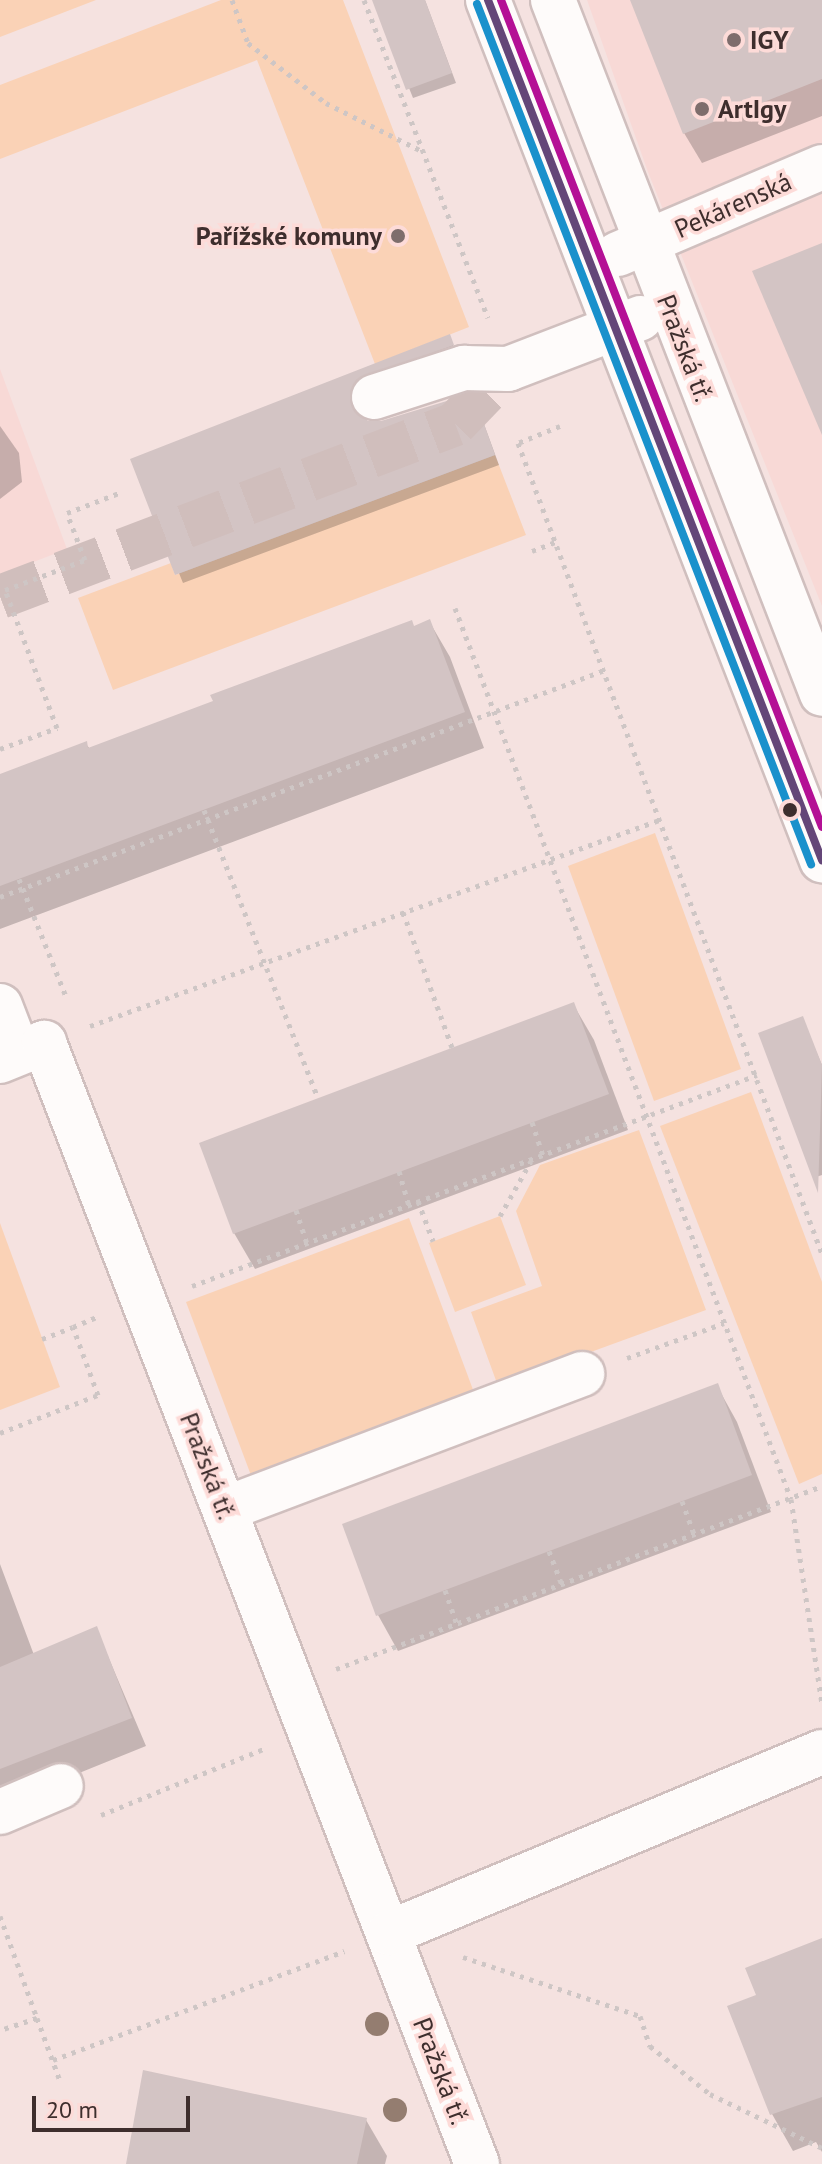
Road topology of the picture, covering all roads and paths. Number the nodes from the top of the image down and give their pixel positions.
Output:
1 (232, 0) edge
2 (364, 0) edge
3 (488, 0) edge
4 (553, 0) edge
5 (423, 151) junction
6 (822, 167) edge
7 (645, 244) junction
8 (601, 298) junction
9 (669, 307) junction
10 (491, 326) dead end
11 (374, 397) dead end
12 (560, 426) dead end
13 (119, 493) dead end
14 (556, 542) junction
15 (532, 551) dead end
16 (455, 608) dead end
17 (605, 670) junction
18 (822, 694) edge
19 (495, 712) junction
20 (0, 749) edge
21 (204, 810) dead end
22 (209, 819) junction
23 (662, 819) junction
24 (551, 858) junction
25 (822, 860) edge
26 (19, 879) dead end
27 (23, 889) junction
28 (0, 897) edge
29 (403, 912) junction
30 (265, 963) junction
31 (0, 1006) edge
32 (36, 1047) edge
33 (452, 1047) dead end
34 (757, 1075) junction
35 (318, 1098) dead end
36 (645, 1117) junction
37 (532, 1122) dead end
38 (543, 1155) junction
39 (531, 1160) junction
40 (399, 1171) dead end
41 (418, 1201) junction
42 (409, 1205) junction
43 (296, 1210) dead end
44 (500, 1216) dead end
45 (433, 1241) dead end
46 (307, 1243) junction
47 (822, 1254) edge
48 (144, 1301) junction
49 (724, 1323) junction
50 (73, 1327) junction
51 (42, 1339) dead end
52 (582, 1374) joint
53 (0, 1433) edge
54 (822, 1486) edge
55 (791, 1499) junction
56 (682, 1501) dead end
57 (225, 1509) junction
58 (695, 1536) junction
59 (549, 1551) dead end
60 (562, 1585) junction
61 (445, 1590) dead end
62 (457, 1624) junction
63 (293, 1685) junction
64 (822, 1704) edge
65 (311, 1731) junction
66 (822, 1752) edge
67 (74, 1804) joint
68 (0, 1812) edge
69 (0, 1916) edge
70 (385, 1924) junction
71 (37, 2018) junction
72 (0, 2030) edge
73 (53, 2060) junction
74 (60, 2081) dead end
75 (822, 2148) edge
76 (463, 2160) edge

1 - 5 path
2 - 5 path
3 - 8 street
4 - 7 street, Pražská tř.
5 - 10 path
6 - 7 street, Pekárenská
7 - 8 street, Pekárenská
7 - 9 street, Pražská tř.
8 - 9 street
8 - 11 street, Pekárenská
8 - 25 street
9 - 18 street, Pražská tř.
12 - 14 path
13 - 20 path
14 - 15 path
14 - 17 path
16 - 19 path
17 - 19 path
17 - 23 path
19 - 22 path
19 - 24 path
21 - 22 path
22 - 27 path
22 - 30 path
23 - 24 path
23 - 34 path
24 - 29 path
24 - 36 path
26 - 27 path
27 - 28 path
27 - 32 path
29 - 30 path
29 - 33 path
30 - 32 path
30 - 35 path
31 - 32 street, Pražská tř.
32 - 48 street, Pražská tř.
34 - 36 path
34 - 47 path
36 - 38 path
36 - 49 path
37 - 38 path
38 - 39 path
39 - 41 path
39 - 44 path
40 - 42 path
41 - 42 path
41 - 45 path
42 - 46 path
43 - 46 path
46 - 48 path
48 - 50 path
48 - 57 street, Pražská tř.
49 - 52 path
49 - 55 path
50 - 51 path
50 - 53 path
52 - 57 street
54 - 55 path
55 - 58 path
55 - 64 path
56 - 58 path
57 - 63 street, Pražská tř.
58 - 60 path
59 - 60 path
60 - 62 path
61 - 62 path
62 - 63 path
63 - 65 street, Pražská tř.
65 - 67 path
65 - 70 street, Pražská tř.
66 - 70 street
67 - 68 street
69 - 71 path
70 - 73 path
70 - 75 path
70 - 76 street, Pražská tř.
71 - 72 path
71 - 73 path
73 - 74 path

